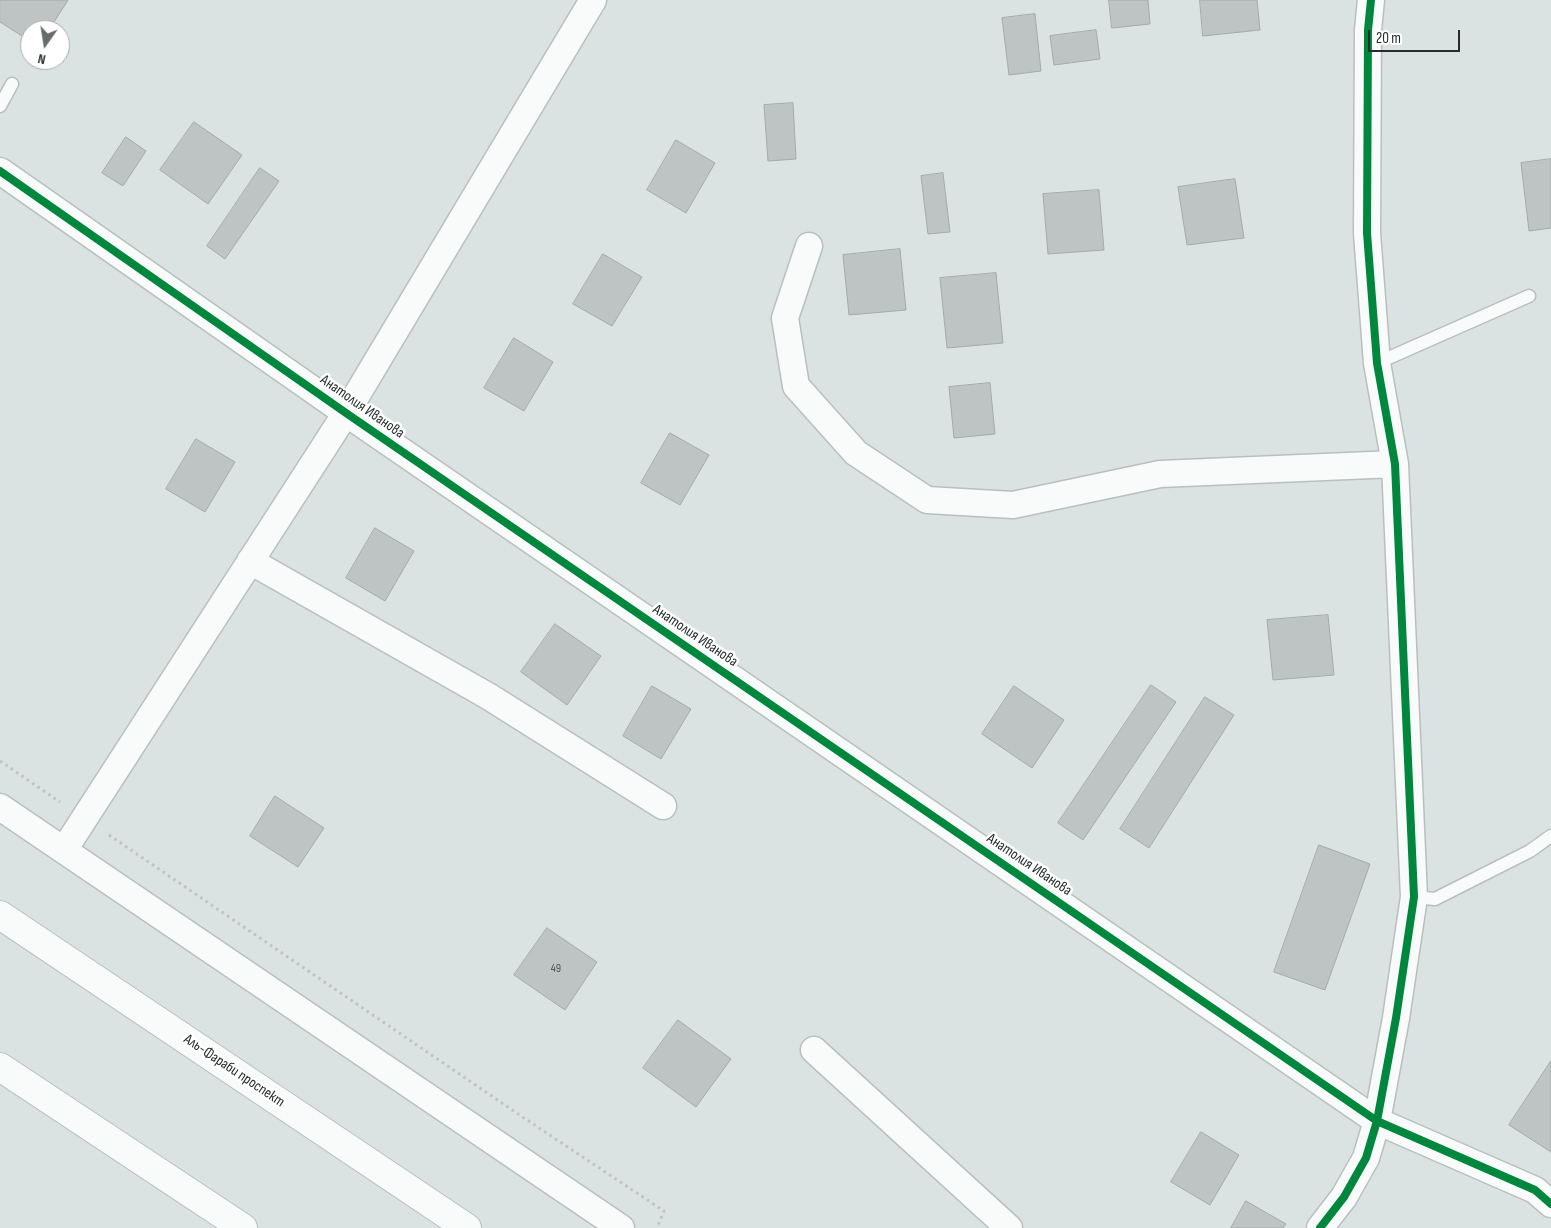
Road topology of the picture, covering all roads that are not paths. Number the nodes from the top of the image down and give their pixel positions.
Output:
1 (593, 0) edge
2 (1371, 0) edge
3 (12, 84) dead end
4 (0, 106) edge
5 (0, 171) edge
6 (809, 246) dead end
7 (1529, 296) dead end
8 (1377, 363) junction
9 (346, 413) junction
10 (1395, 464) junction
11 (250, 562) junction
12 (663, 806) dead end
13 (0, 807) edge
14 (1551, 836) edge
15 (64, 850) junction
16 (1414, 898) junction
17 (0, 915) edge
18 (814, 1050) dead end
19 (0, 1067) edge
20 (1377, 1121) junction
21 (1551, 1204) edge
22 (243, 1228) edge
23 (467, 1228) edge
24 (621, 1228) edge
25 (1009, 1228) edge
26 (1320, 1228) edge

1 - 9 street
2 - 8 street
3 - 4 lane
5 - 9 street, Анатолия Иванова
6 - 10 street
7 - 8 lane
8 - 10 street
9 - 11 street
9 - 20 street, Анатолия Иванова
10 - 16 street
11 - 12 street
11 - 15 street
13 - 15 street
14 - 16 lane
15 - 24 street
16 - 20 street
17 - 23 street, Аль-Фараби проспект
18 - 25 street
19 - 22 street
20 - 21 street, Анатолия Иванова
20 - 26 street

